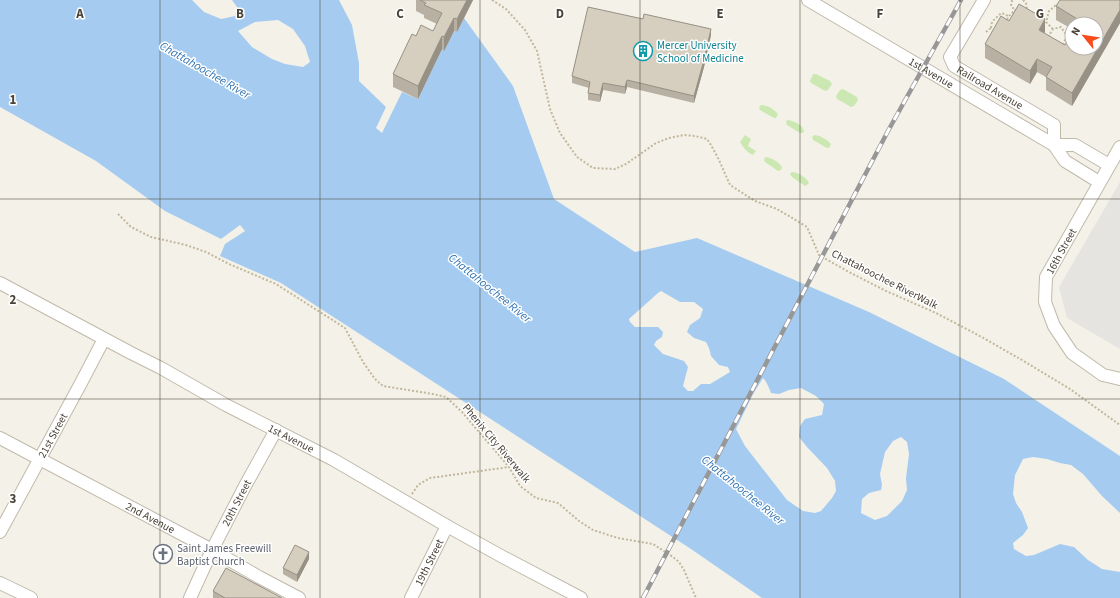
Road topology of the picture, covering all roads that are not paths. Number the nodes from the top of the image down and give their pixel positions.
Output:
1 (808, 0) edge
2 (984, 0) edge
3 (1054, 145) junction
4 (1120, 147) edge
5 (1109, 165) junction
6 (1099, 182) junction
7 (0, 283) edge
8 (104, 338) junction
9 (1120, 379) edge
10 (276, 430) junction
11 (0, 438) edge
12 (40, 458) junction
13 (447, 526) junction
14 (0, 532) edge
15 (212, 550) junction
16 (0, 583) edge
17 (31, 598) edge
18 (190, 598) edge
19 (299, 598) edge
20 (410, 598) edge
21 (581, 598) edge

1 - 3 street, 1st Avenue
2 - 3 street, Railroad Avenue
3 - 5 street
3 - 6 street, 1st Avenue
4 - 5 street, 16th Street
5 - 6 street, 16th Street
6 - 9 street, 16th Street
7 - 8 street, 1st Avenue
8 - 10 street, 1st Avenue
8 - 12 street, 21st Street
10 - 13 street, 1st Avenue
10 - 15 street, 20th Street
11 - 12 street, 2nd Avenue
12 - 14 street, 21st Street
12 - 15 street, 2nd Avenue
13 - 20 street, 19th Street
13 - 21 street, 1st Avenue
15 - 18 street, 20th Street
15 - 19 street, 2nd Avenue
16 - 17 street

